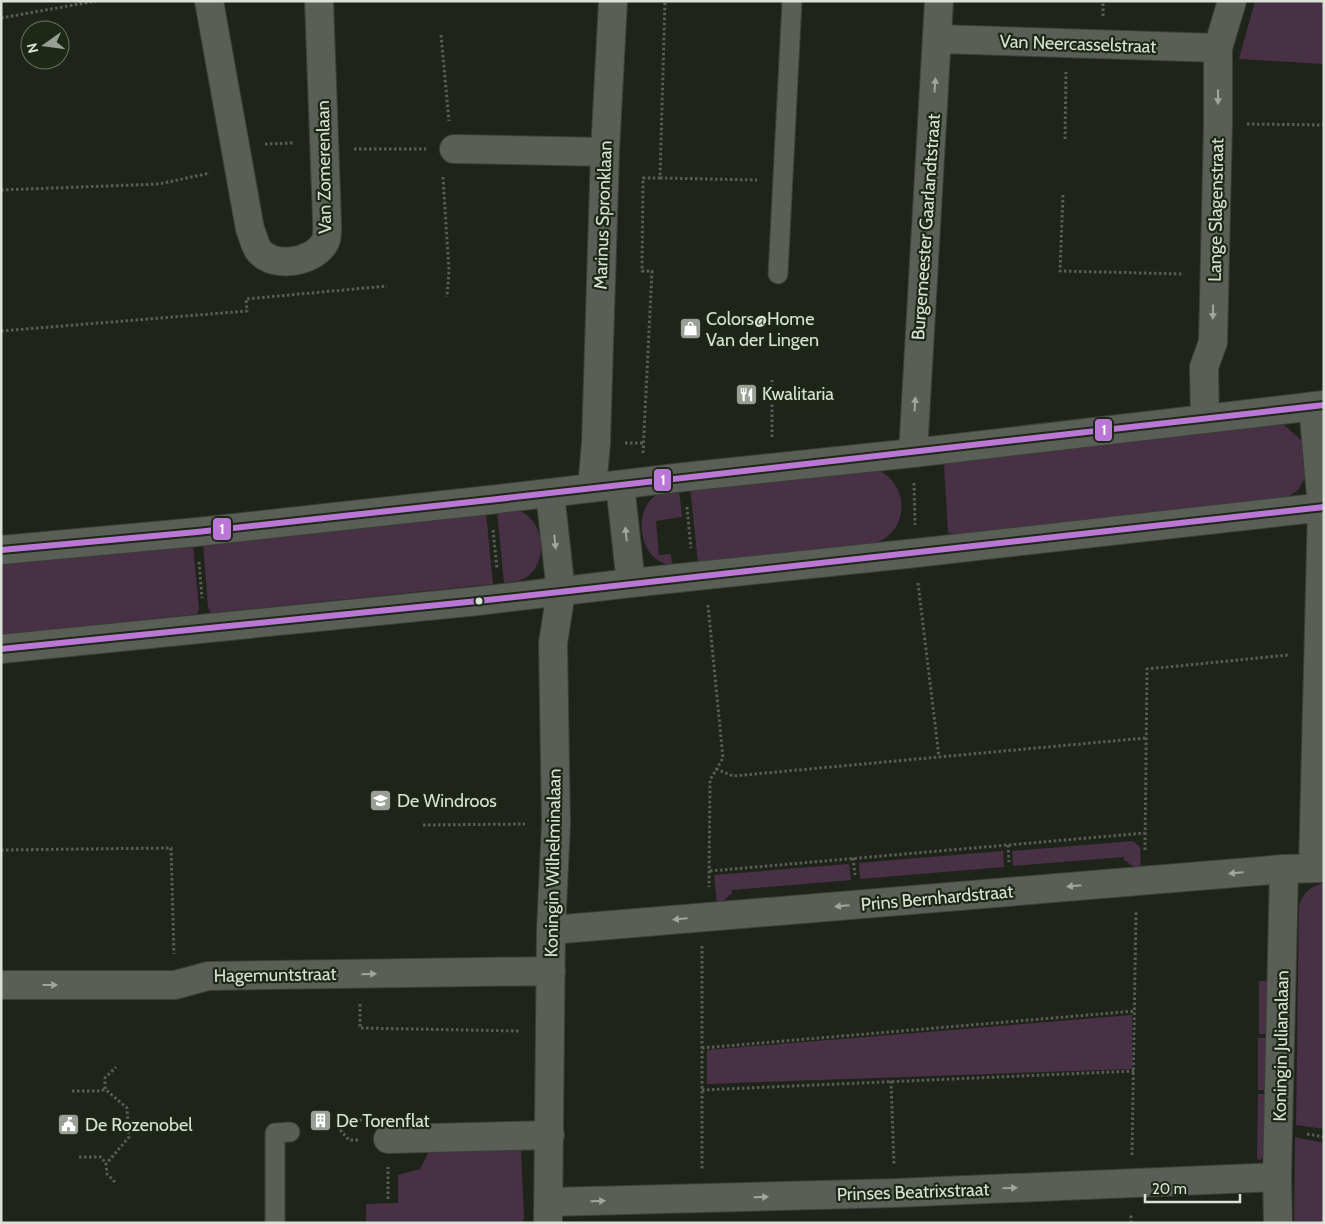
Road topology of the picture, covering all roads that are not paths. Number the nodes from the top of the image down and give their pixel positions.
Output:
1 (209, 1) edge
2 (319, 1) edge
3 (613, 1) edge
4 (792, 1) edge
5 (939, 1) edge
6 (1232, 1) edge
7 (938, 39) junction
8 (1218, 48) junction
9 (448, 149) road end
10 (605, 152) junction
11 (778, 274) dead end
12 (1318, 405) edge
13 (1205, 419) junction
14 (913, 453) junction
15 (620, 485) junction
16 (592, 488) junction
17 (550, 493) junction
18 (1323, 507) edge
19 (1, 550) edge
20 (631, 583) junction
21 (561, 592) junction
22 (1, 649) edge
23 (1318, 868) edge
24 (1284, 869) junction
25 (551, 930) junction
26 (551, 971) junction
27 (1, 985) edge
28 (290, 1132) dead end
29 (550, 1135) junction
30 (388, 1139) dead end
31 (1277, 1177) junction
32 (549, 1212) edge
33 (275, 1223) edge
34 (1278, 1223) edge

1 - 2 street, Van Zomerenlaan
3 - 10 street, Marinus Spronklaan
4 - 11 lane
5 - 7 street, Burgemeester Gaarlandtstraat
6 - 8 street, Lange Slagenstraat
7 - 8 street, Van Neercasselstraat
14 -> 7 street, Burgemeester Gaarlandtstraat
8 -> 13 street, Lange Slagenstraat
9 - 10 street
10 - 16 street, Marinus Spronklaan
12 - 13 street
12 - 18 street
13 - 14 street
14 - 15 street
15 - 16 street
20 -> 15 street
16 - 17 street
17 - 19 street
17 -> 21 street, Koningin Wilhelminalaan
18 - 20 street
18 - 23 street
20 - 21 street
21 - 22 street
21 - 25 street, Koningin Wilhelminalaan
23 - 24 street, Prins Bernhardstraat
24 -> 25 street, Prins Bernhardstraat
24 - 31 street, Koningin Julianalaan
25 - 26 street, Koningin Wilhelminalaan
27 -> 26 street, Hagemuntstraat
26 - 29 street, Koningin Wilhelminalaan
28 - 33 lane
29 - 30 street
29 - 32 street, Koningin Wilhelminalaan
32 -> 31 street, Prinses Beatrixstraat
31 - 34 street, Koningin Julianalaan

